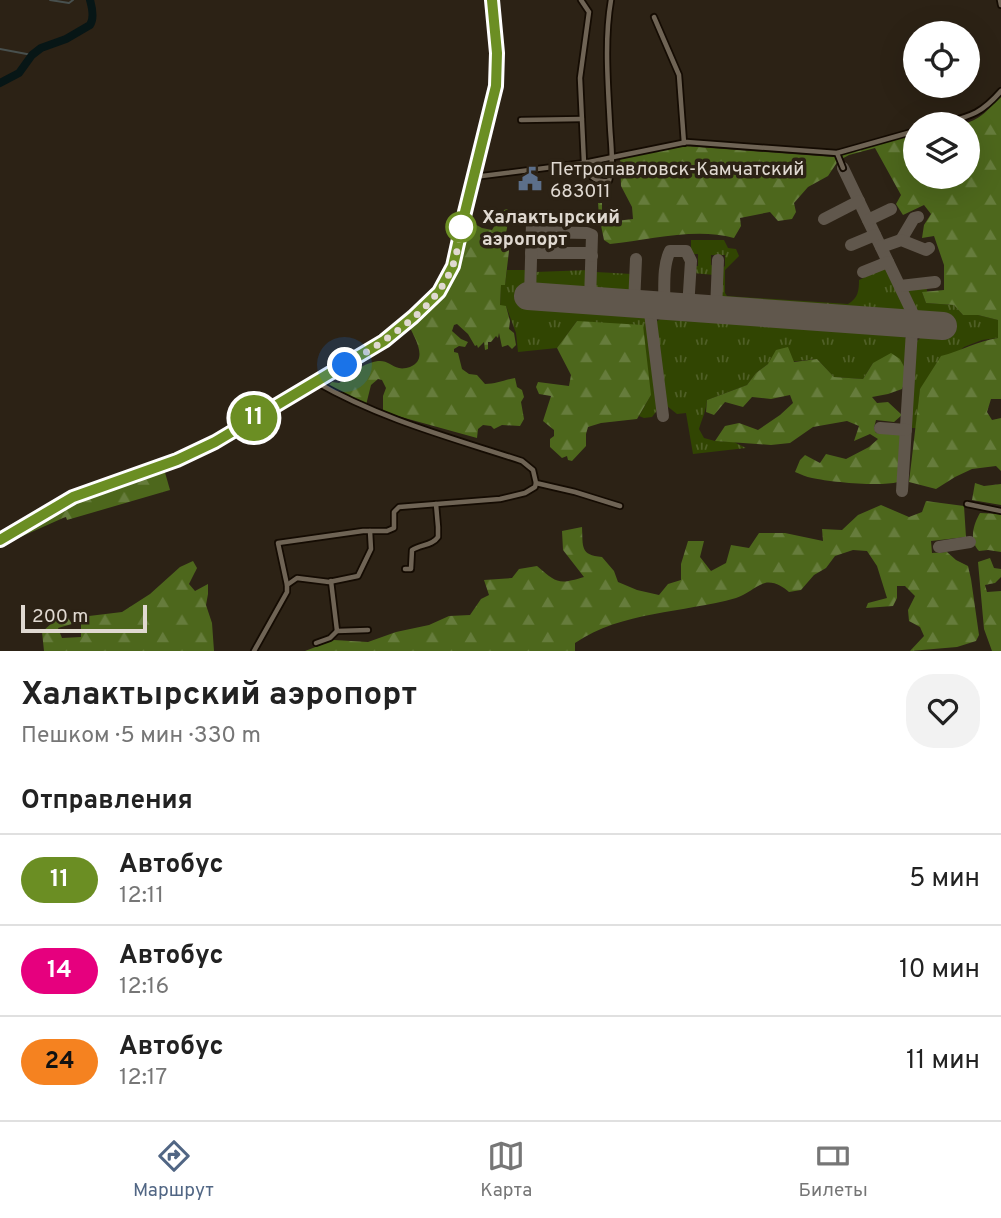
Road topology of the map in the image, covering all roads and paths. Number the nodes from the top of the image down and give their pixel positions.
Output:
1 (492, 0) edge
2 (581, 0) edge
3 (611, 0) edge
4 (1000, 0) edge
5 (1001, 5) edge
6 (654, 17) dead end
7 (1001, 91) edge
8 (978, 112) edge
9 (582, 119) junction
10 (521, 120) dead end
11 (903, 134) edge
12 (684, 143) junction
13 (837, 153) junction
14 (612, 158) junction
15 (585, 163) junction
16 (843, 168) dead end
17 (474, 177) junction
18 (315, 382) junction
19 (536, 483) junction
20 (436, 504) junction
21 (967, 504) dead end
22 (620, 506) dead end
23 (1001, 511) edge
24 (370, 531) junction
25 (0, 540) edge
26 (405, 569) dead end
27 (331, 581) junction
28 (287, 585) junction
29 (368, 630) dead end
30 (337, 631) junction
31 (316, 643) dead end
32 (254, 651) edge

1 - 17 street
2 - 9 street
3 - 14 street
4 - 5 street
6 - 12 street
7 - 8 street
9 - 10 street
9 - 15 street
11 - 13 street
12 - 13 street
12 - 14 street
13 - 16 street
14 - 15 street
14 - 15 street
15 - 17 street
17 - 18 street
18 - 19 street
18 - 25 street
19 - 20 street
19 - 22 street
20 - 24 street
20 - 26 street
21 - 23 street
24 - 27 street
24 - 28 street
27 - 28 street
27 - 30 street
28 - 32 street
29 - 30 street
30 - 31 street

